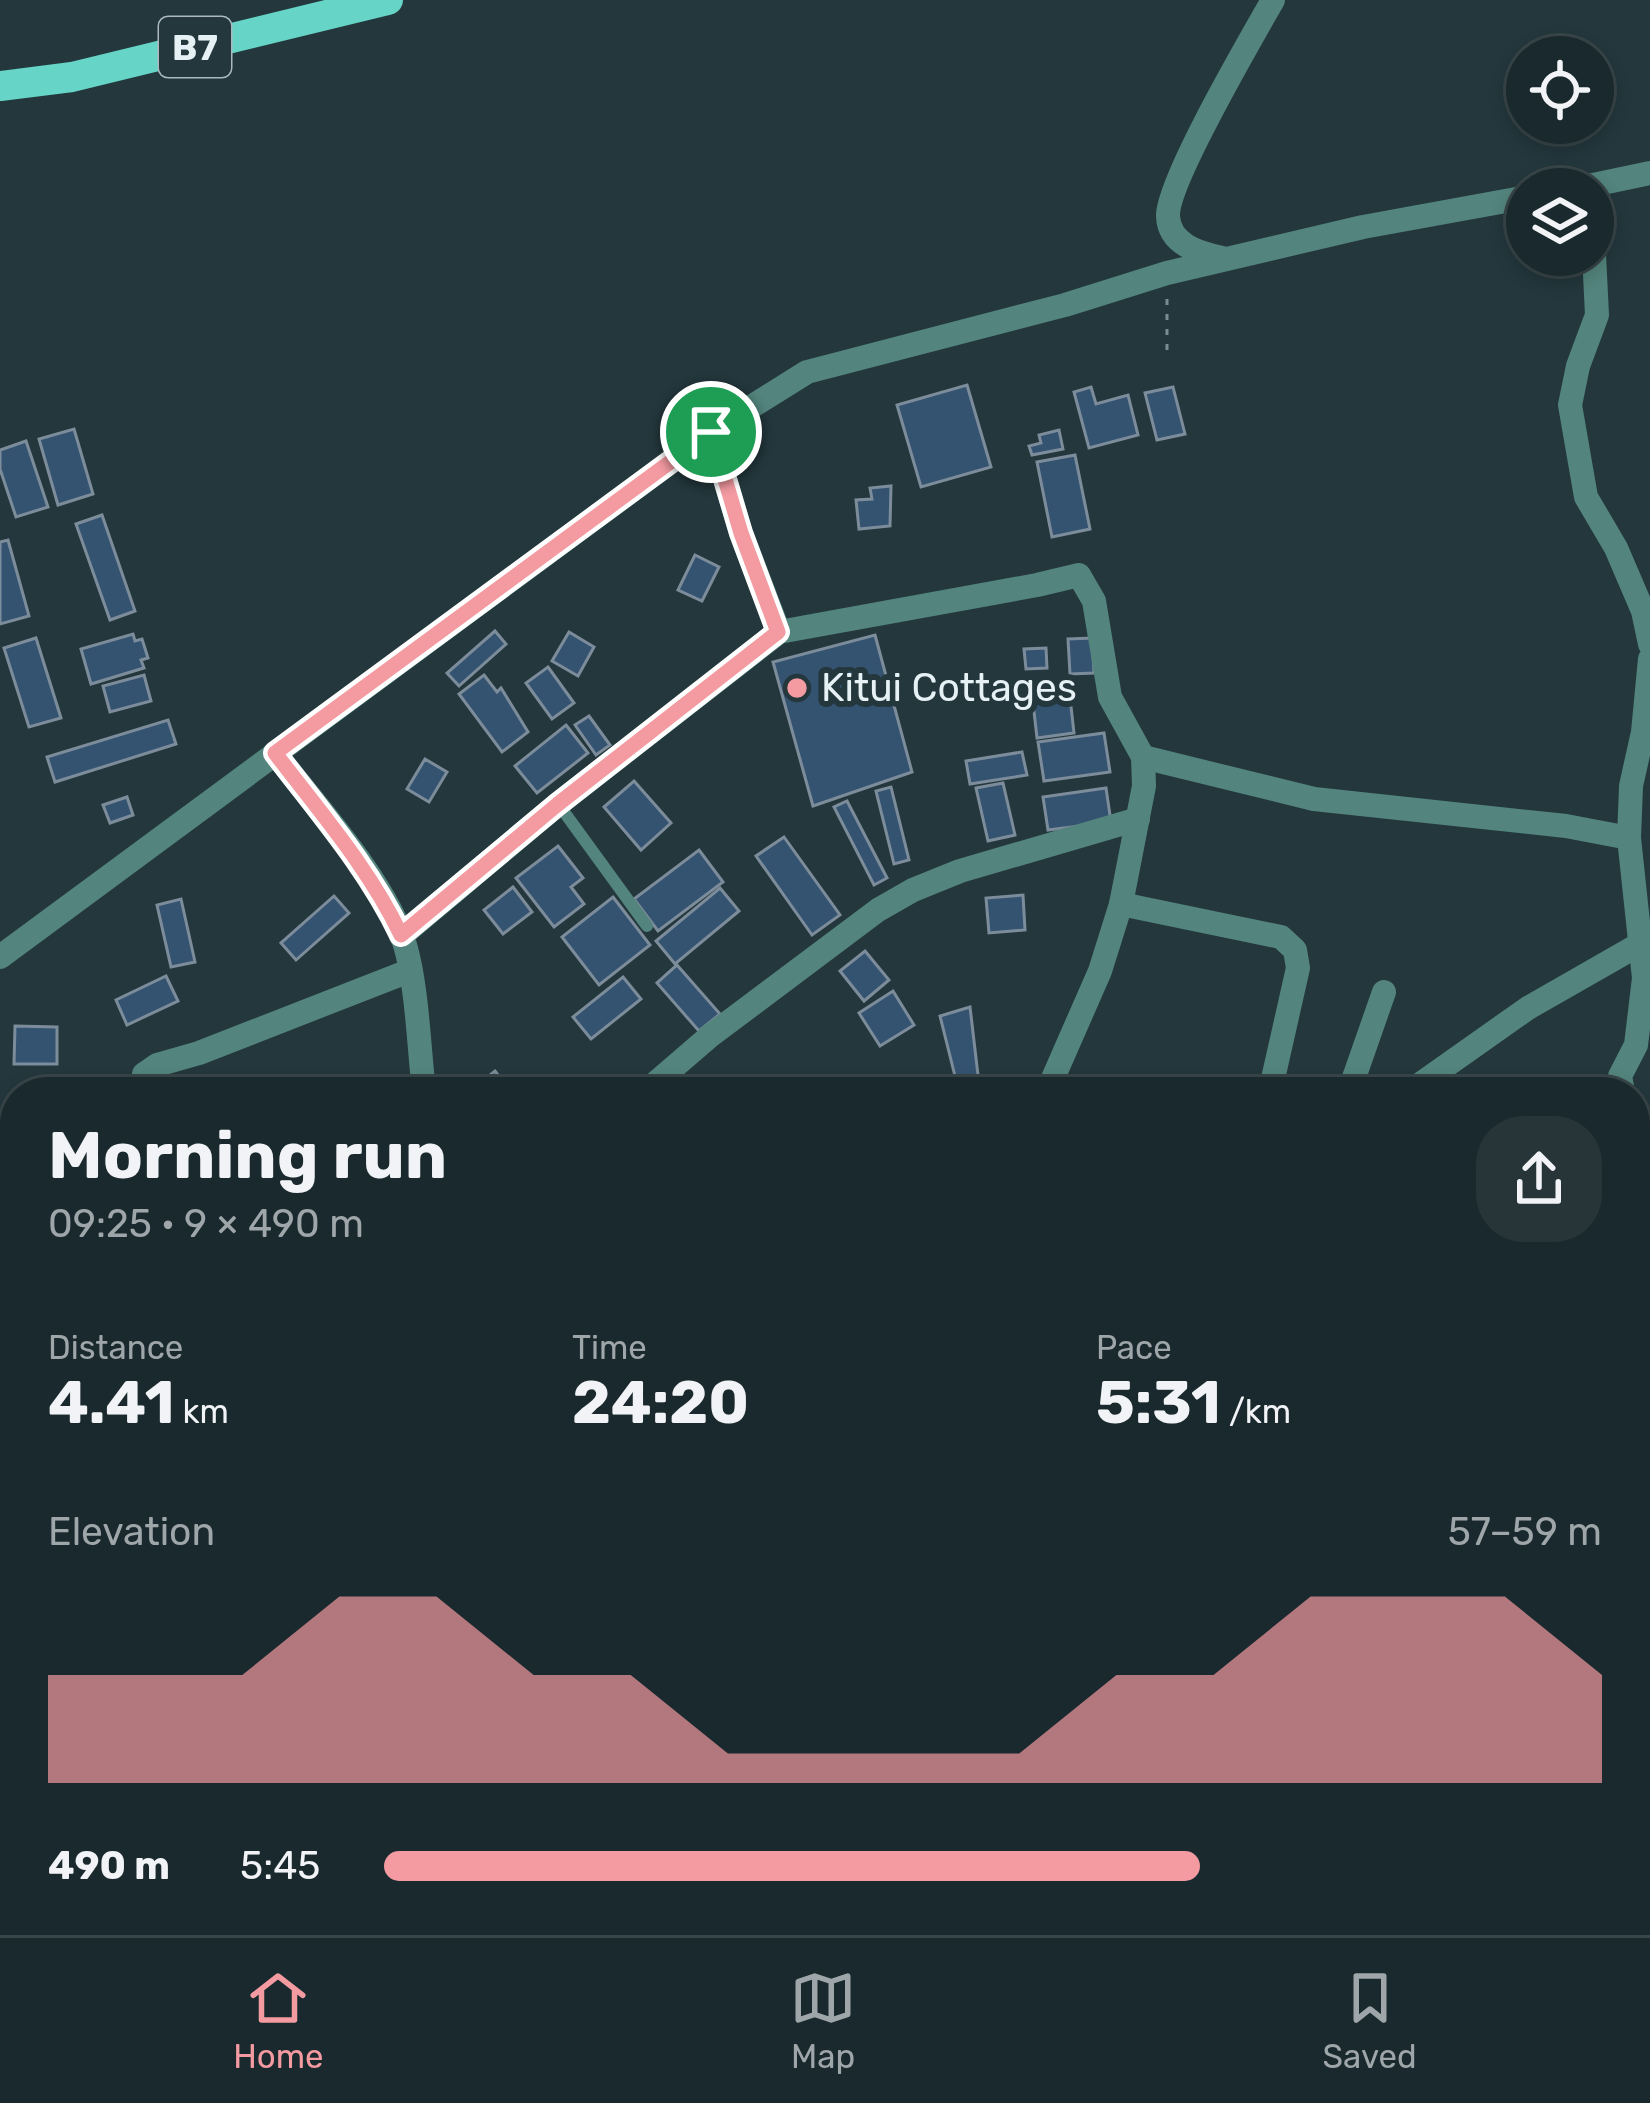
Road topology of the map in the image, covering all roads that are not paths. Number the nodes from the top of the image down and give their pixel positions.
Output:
1 (388, 0) edge
2 (1273, 0) edge
3 (0, 86) edge
4 (1650, 173) edge
5 (1614, 181) edge
6 (1506, 201) edge
7 (1229, 260) junction
8 (1595, 276) edge
9 (711, 432) junction
10 (778, 632) junction
11 (1650, 644) edge
12 (1650, 659) edge
13 (275, 753) junction
14 (1143, 757) junction
15 (558, 804) junction
16 (1138, 819) junction
17 (1630, 838) junction
18 (1121, 904) junction
19 (647, 926) dead end
20 (401, 935) junction
21 (1640, 944) junction
22 (0, 957) edge
23 (409, 970) junction
24 (1384, 992) dead end
25 (142, 1077) edge
26 (422, 1077) edge
27 (662, 1077) edge
28 (1050, 1077) edge
29 (1273, 1077) edge
30 (1354, 1077) edge
31 (1430, 1077) edge
32 (1625, 1077) edge

1 - 3 main road, B7
2 - 7 street
4 - 5 street
6 - 7 street
7 - 9 street
8 - 11 street
9 - 10 street
9 - 13 street
10 - 14 street
10 - 15 street
12 - 17 street
13 - 20 street
13 - 22 street
14 - 16 street
14 - 17 street
15 - 19 lane
15 - 20 street
16 - 18 street
16 - 27 street
17 - 21 street
18 - 28 street
18 - 29 street
20 - 23 street
21 - 31 street
21 - 32 street
23 - 25 street
23 - 26 street
24 - 30 street

